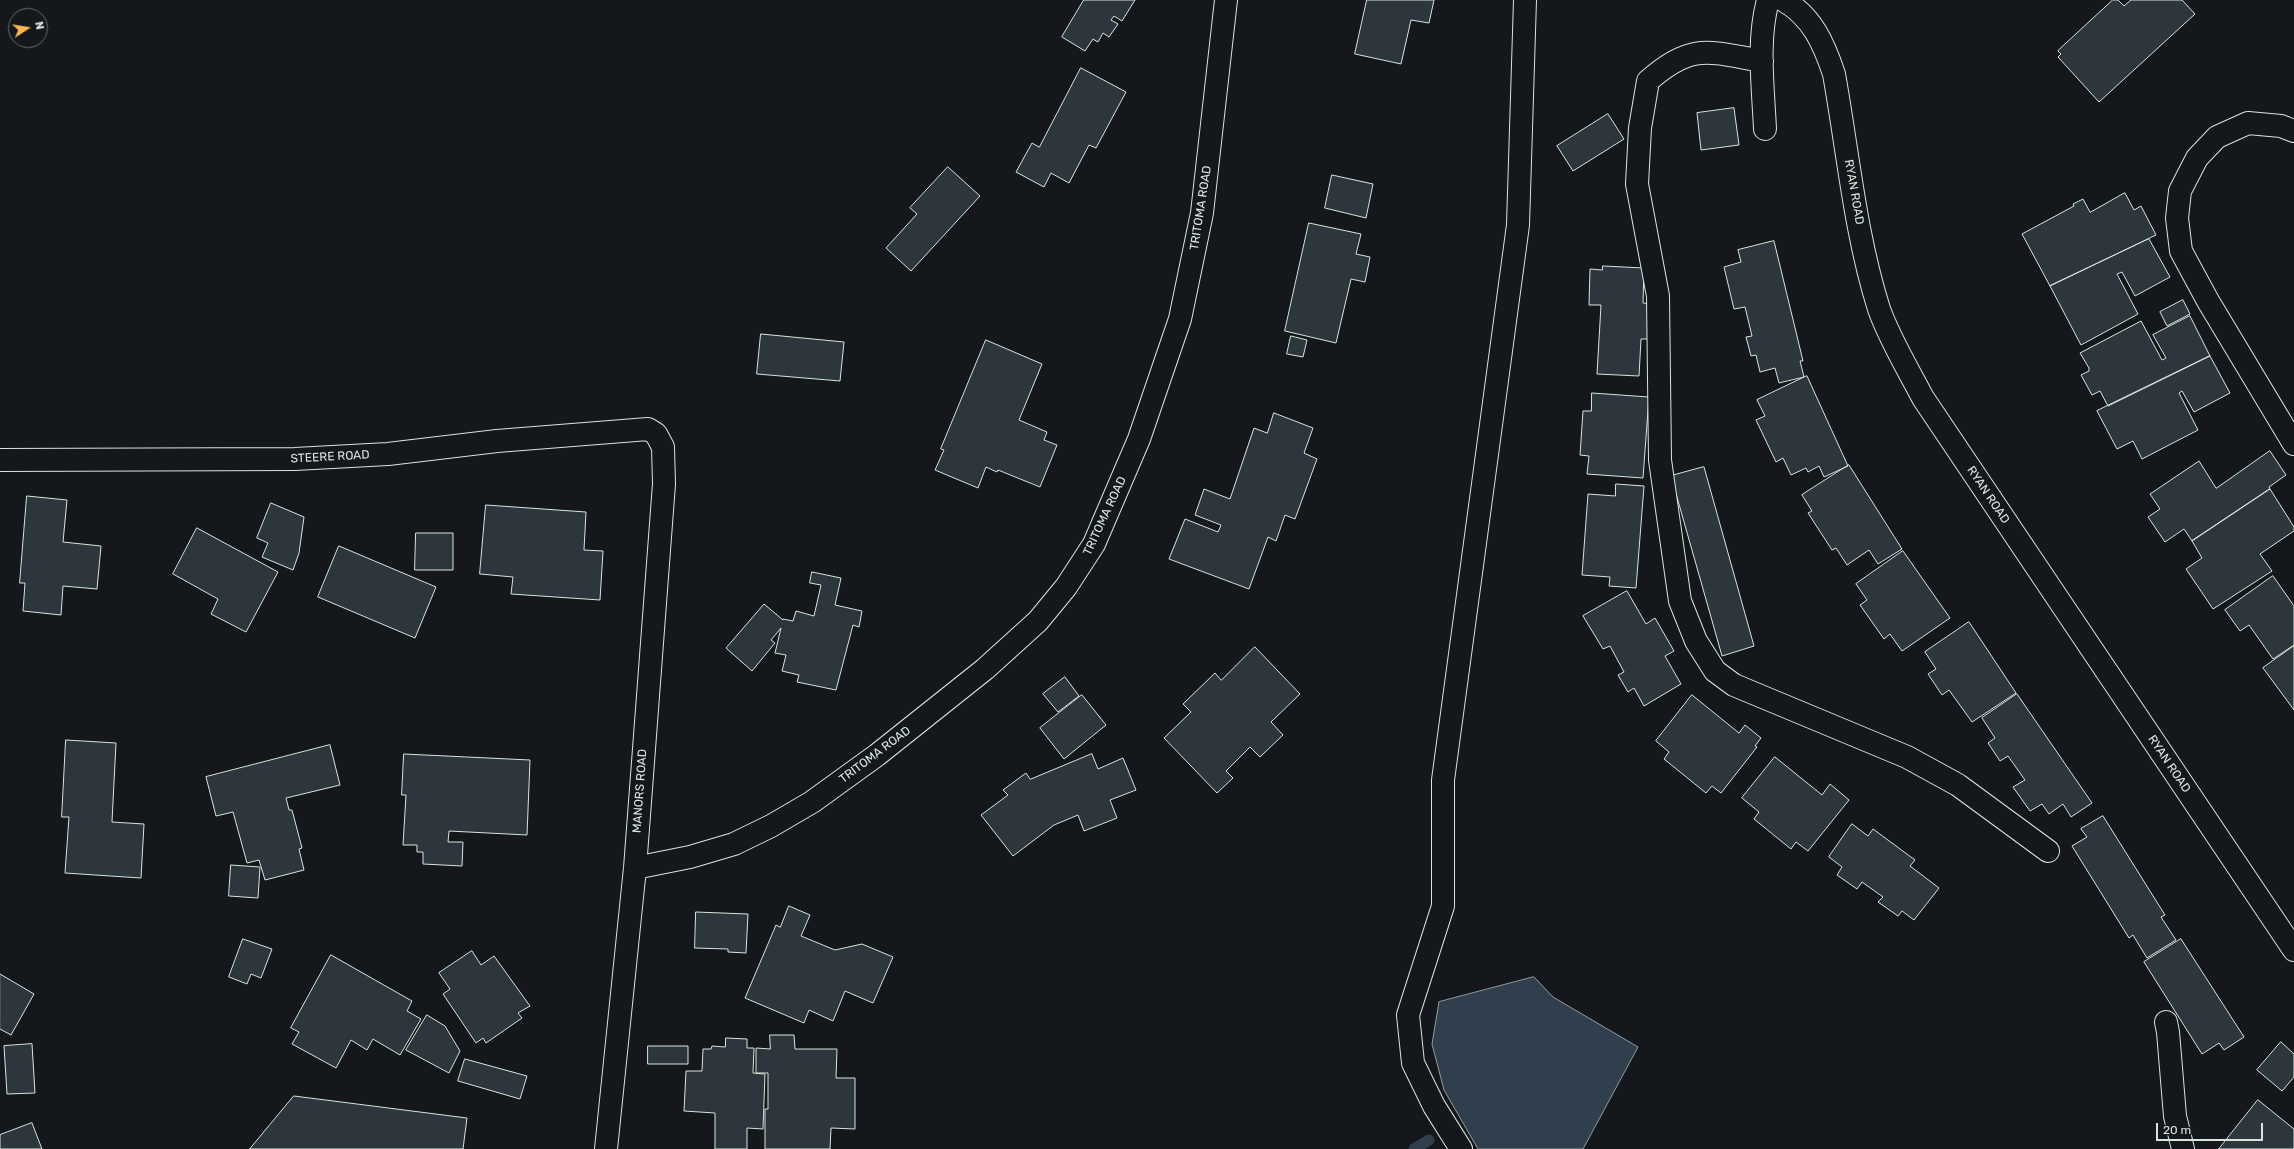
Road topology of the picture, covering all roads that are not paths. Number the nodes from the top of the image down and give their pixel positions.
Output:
1 (1226, 0) edge
2 (1525, 0) edge
3 (1768, 0) edge
4 (1783, 0) edge
5 (1762, 61) junction
6 (1765, 129) dead end
7 (2294, 131) edge
8 (656, 434) joint
9 (2294, 444) edge
10 (0, 460) edge
11 (2048, 851) dead end
12 (635, 868) junction
13 (2294, 950) edge
14 (2166, 1022) dead end
15 (606, 1149) edge
16 (1461, 1149) edge
17 (2183, 1149) edge

1 - 12 street, TRITOMA ROAD
2 - 16 street
3 - 5 street
4 - 13 street, RYAN ROAD
5 - 6 street
5 - 11 street
7 - 9 street
8 - 10 street, STEERE ROAD
8 - 12 street, MANORS ROAD
12 - 15 street, MANORS ROAD
14 - 17 street

